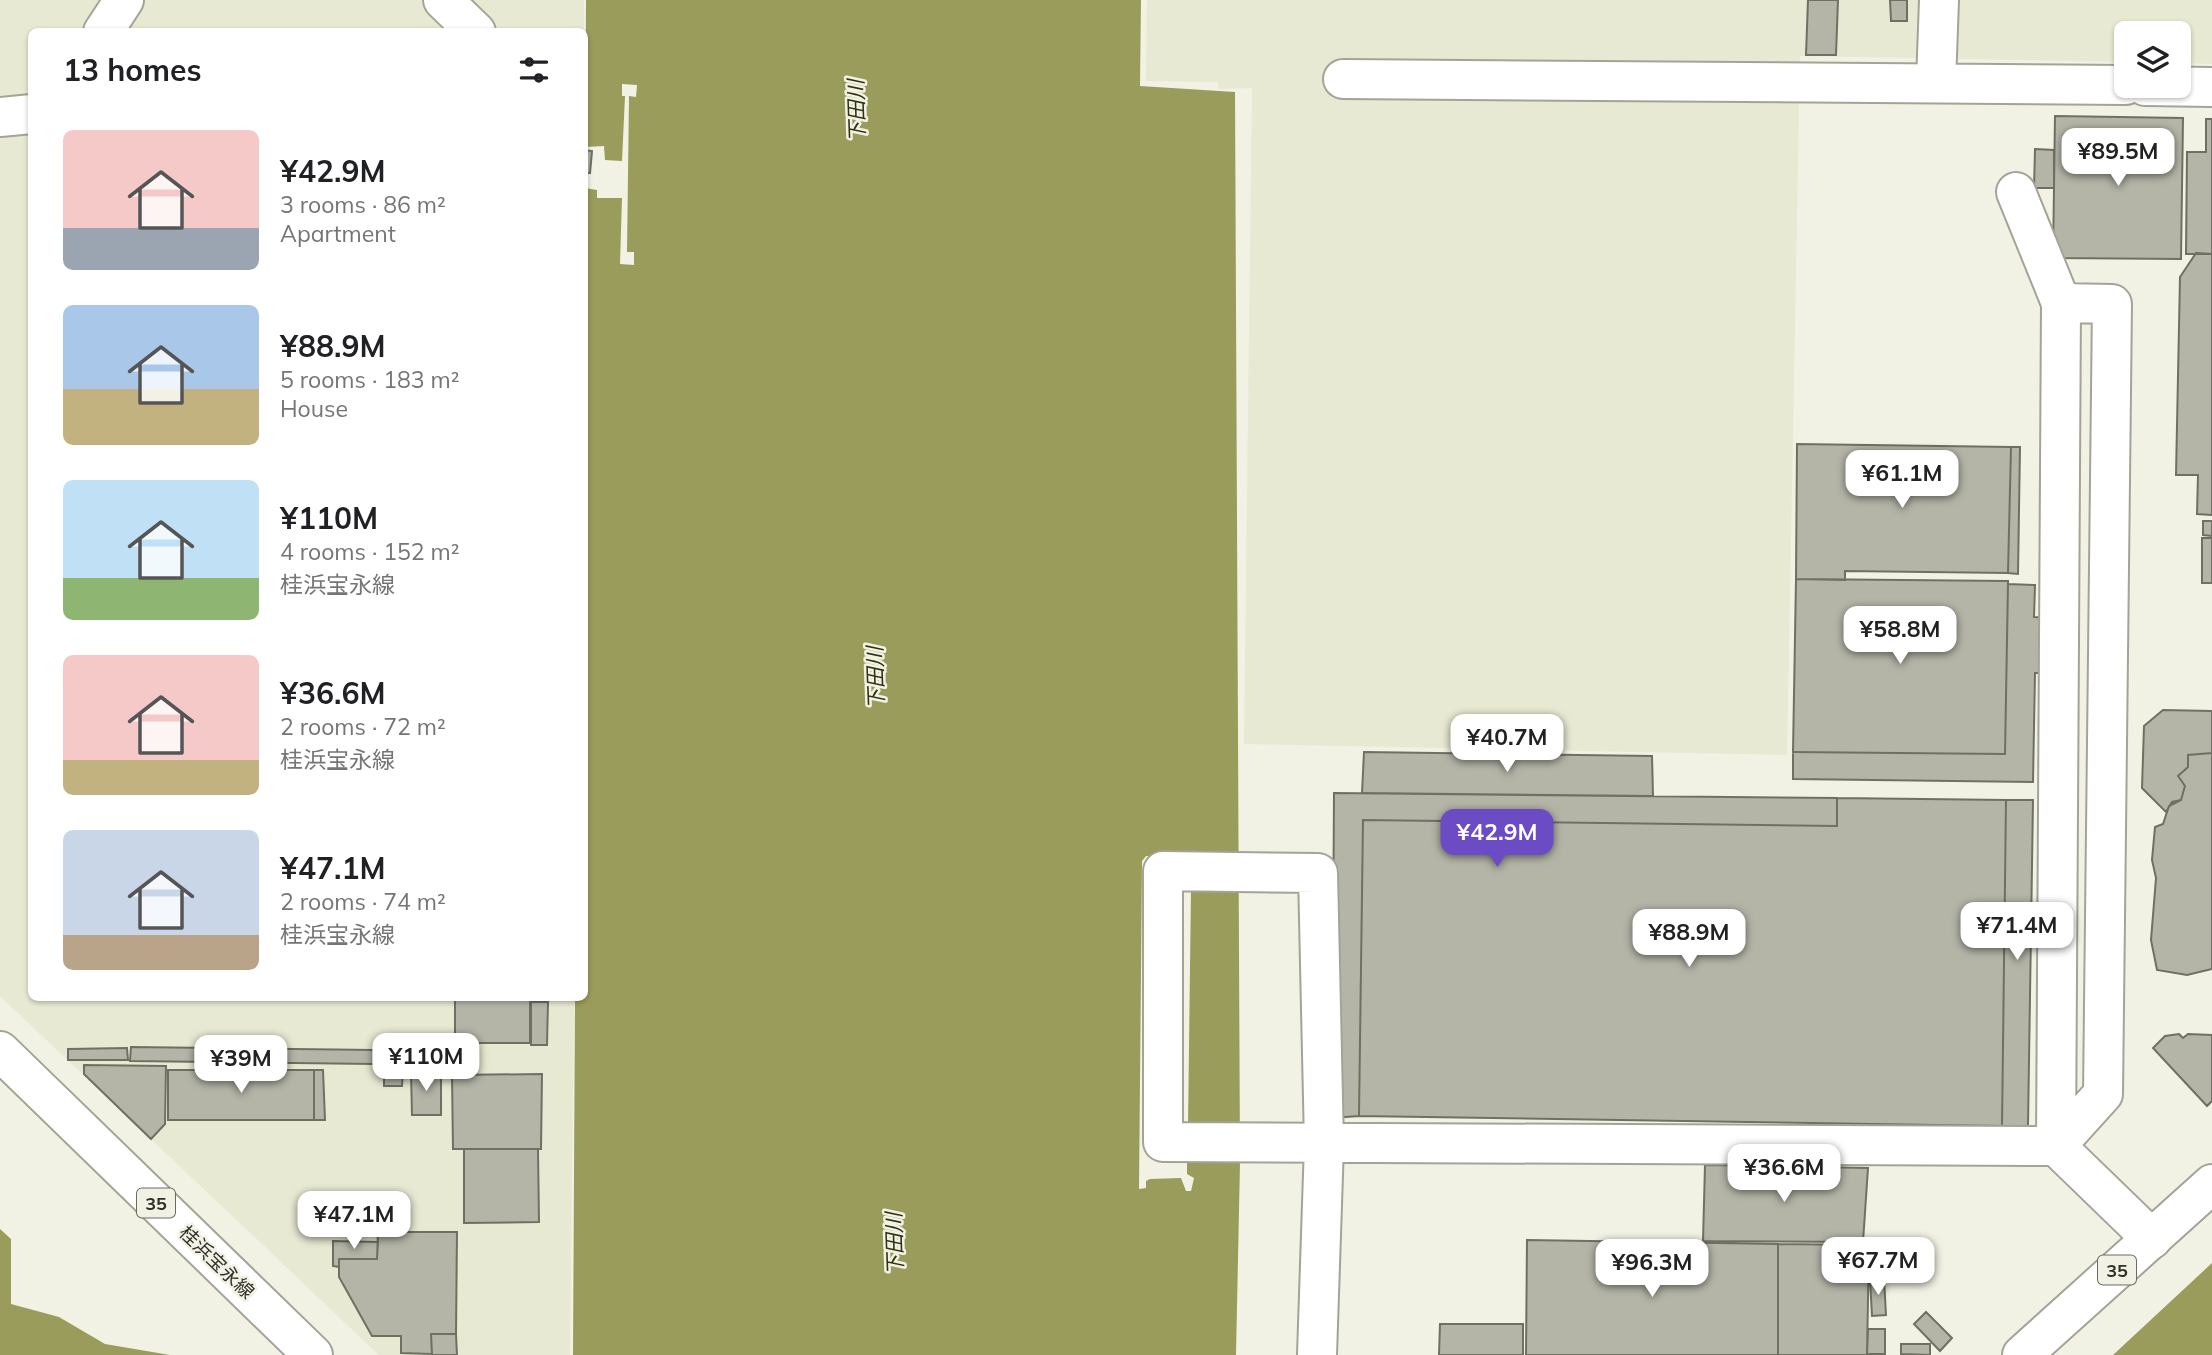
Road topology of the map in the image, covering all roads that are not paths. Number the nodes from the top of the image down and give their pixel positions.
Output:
1 (124, 0) edge
2 (443, 0) edge
3 (1939, 0) edge
4 (106, 28) edge
5 (471, 28) edge
6 (1343, 79) dead end
7 (1936, 83) junction
8 (2114, 86) edge
9 (2191, 87) edge
10 (2212, 87) edge
11 (28, 114) edge
12 (0, 117) edge
13 (2017, 192) dead end
14 (2061, 303) junction
15 (0, 1051) edge
16 (1324, 1144) junction
17 (2056, 1146) junction
18 (2212, 1184) edge
19 (2152, 1239) junction
20 (313, 1355) edge
21 (1317, 1355) edge
22 (2022, 1355) edge

1 - 4 street
2 - 5 street
3 - 7 street
6 - 7 street
7 - 8 street
9 - 10 street
11 - 12 street
13 - 14 street
14 - 17 street
14 - 17 street
15 - 20 street, 桂浜宝永線 / 35
16 - 16 street
16 - 17 street
16 - 21 street
17 - 19 street
18 - 19 street, 35
19 - 22 street, 35

